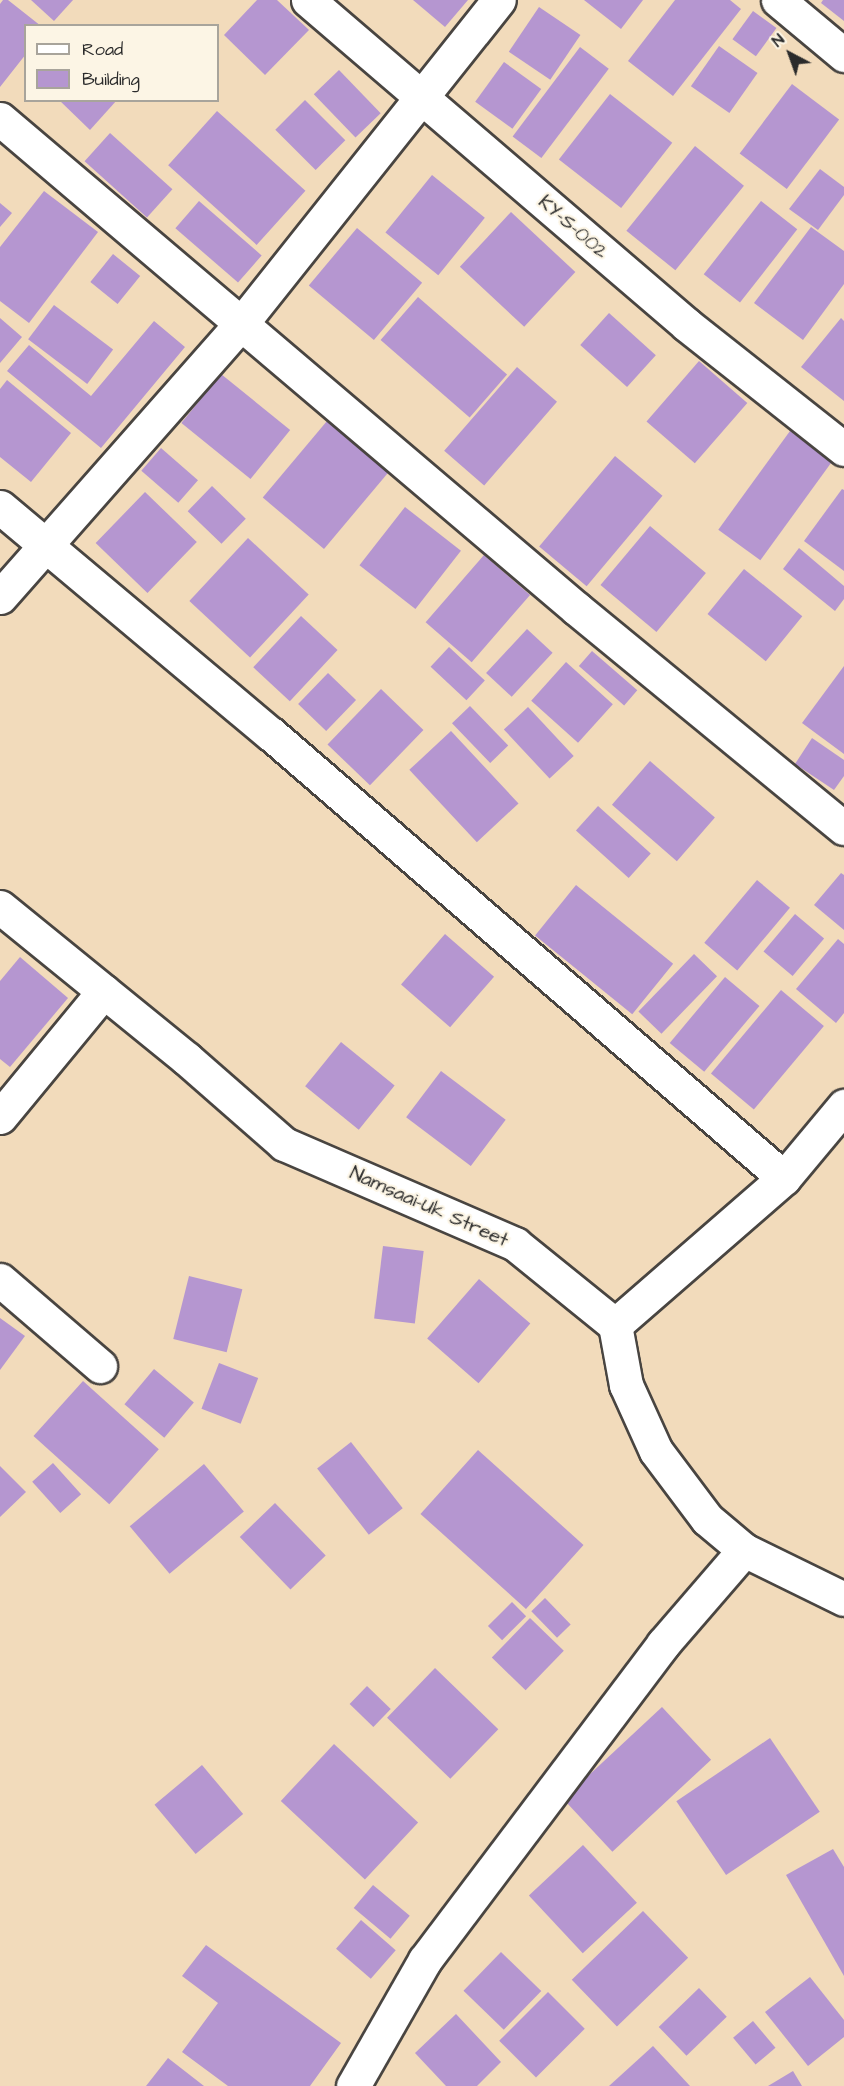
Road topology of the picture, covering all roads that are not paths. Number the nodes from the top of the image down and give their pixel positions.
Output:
1 (308, 0) edge
2 (500, 0) edge
3 (778, 0) edge
4 (844, 55) edge
5 (422, 98) junction
6 (0, 119) edge
7 (241, 324) junction
8 (844, 449) edge
9 (0, 507) edge
10 (44, 544) junction
11 (0, 597) edge
12 (844, 828) edge
13 (0, 907) edge
14 (104, 991) junction
15 (844, 1106) edge
16 (0, 1117) edge
17 (784, 1178) junction
18 (0, 1280) edge
19 (615, 1325) junction
20 (100, 1366) dead end
21 (744, 1550) junction
22 (844, 1599) edge
23 (353, 2086) edge

1 - 5 street, KY-S-002
2 - 5 street
3 - 4 street
5 - 7 street
5 - 8 street, KY-S-002
6 - 7 street
7 - 10 street
7 - 12 street
9 - 10 street
10 - 11 street
10 - 17 street
13 - 14 street, Namsaai-Uk Street
14 - 16 street
14 - 19 street, Namsaai-Uk Street
15 - 17 street
17 - 19 street
18 - 20 street
19 - 21 street
21 - 22 street
21 - 23 street

